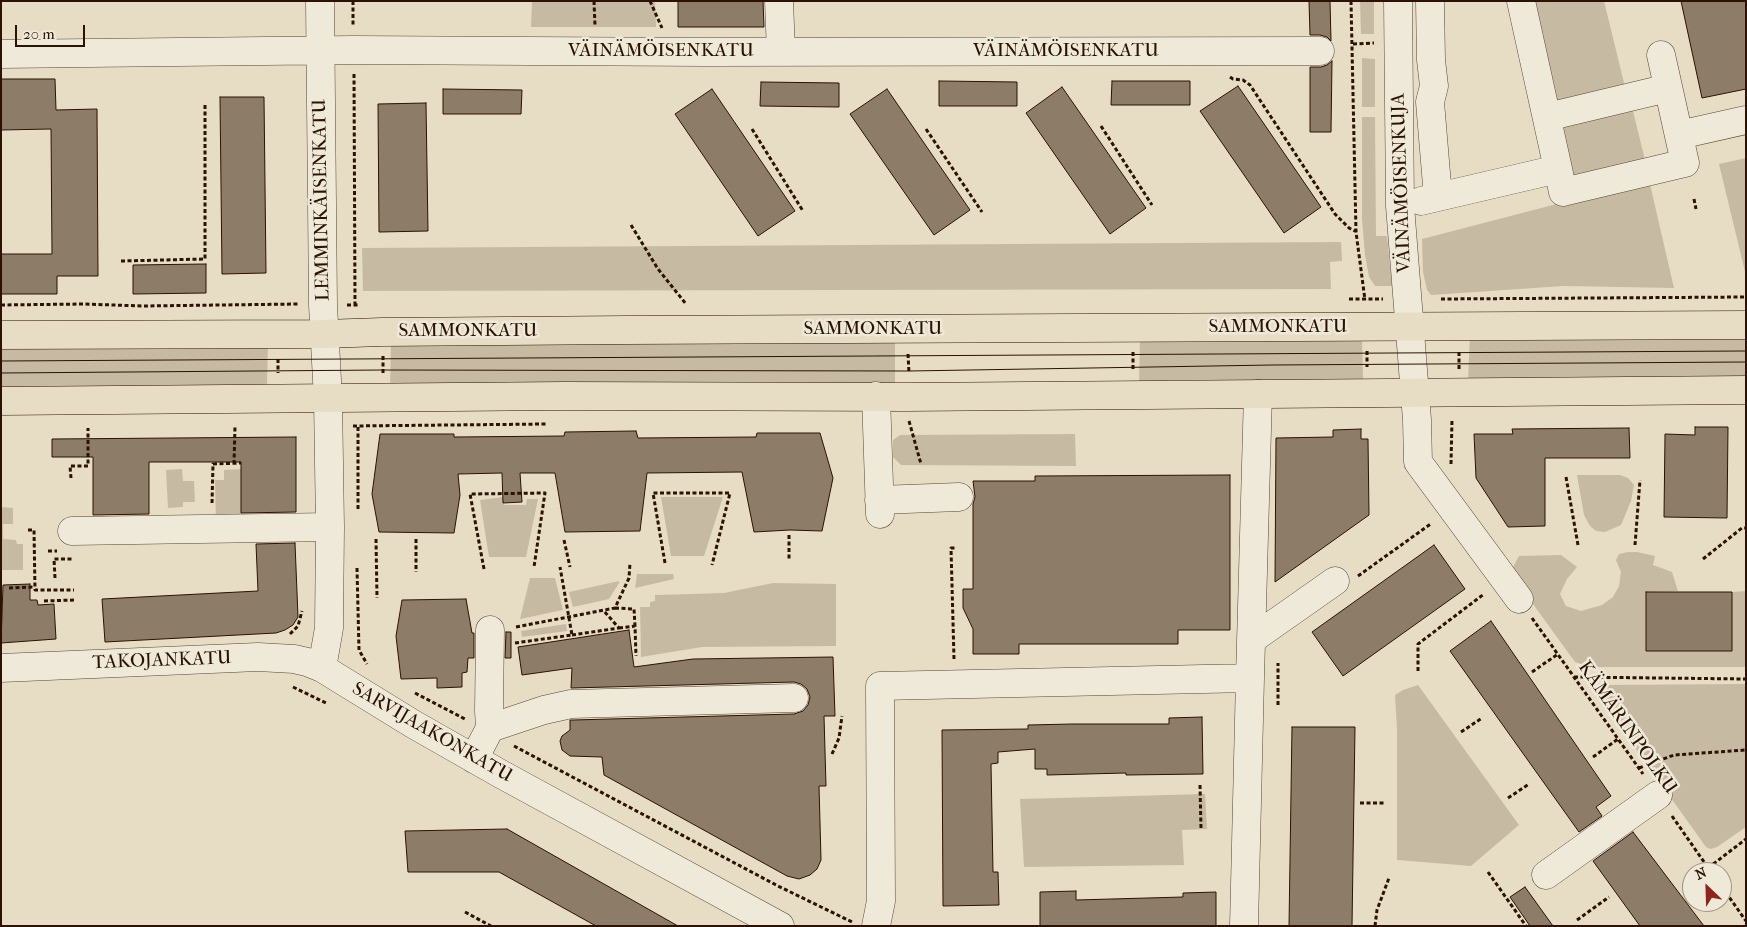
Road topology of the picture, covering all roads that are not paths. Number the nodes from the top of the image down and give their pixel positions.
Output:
1 (320, 1) edge
2 (779, 1) edge
3 (1398, 1) edge
4 (1430, 1) edge
5 (1521, 1) edge
6 (320, 51) junction
7 (1320, 51) dead end
8 (781, 52) junction
9 (1, 54) edge
10 (1661, 54) dead end
11 (1668, 88) junction
12 (1547, 117) junction
13 (1746, 120) edge
14 (1679, 135) junction
15 (1558, 169) junction
16 (1438, 197) junction
17 (1400, 206) junction
18 (1746, 325) edge
19 (1410, 326) junction
20 (324, 334) junction
21 (1, 335) edge
22 (1746, 390) edge
23 (1415, 392) junction
24 (1258, 394) junction
25 (876, 396) junction
26 (328, 399) junction
27 (1, 401) edge
28 (959, 497) dead end
29 (330, 527) junction
30 (72, 531) dead end
31 (1345, 580) road end
32 (1519, 600) road end
33 (490, 630) dead end
34 (1251, 640) junction
35 (1, 668) edge
36 (322, 668) junction
37 (1250, 678) junction
38 (794, 698) dead end
39 (489, 729) junction
40 (474, 759) junction
41 (1658, 795) road end
42 (1546, 875) dead end
43 (780, 926) edge
44 (876, 926) edge
45 (1244, 926) edge

1 - 6 street, LEMMINKÄISENKATU
2 - 8 street
3 - 17 street, VÄINÄMÖISENKUJA
4 - 16 street
5 - 12 street
6 - 8 street, VÄINÄMÖISENKATU
6 - 9 street, VÄINÄMÖISENKATU
6 - 20 street, LEMMINKÄISENKATU
7 - 8 street, VÄINÄMÖISENKATU
10 - 11 street
11 - 12 street
11 - 14 street
12 - 15 street
13 - 14 street
14 - 15 street
15 - 16 street
16 - 17 street
17 - 19 street, VÄINÄMÖISENKUJA
18 - 19 main road, SAMMONKATU
19 - 20 main road, SAMMONKATU
19 - 23 street, VÄINÄMÖISENKUJA
20 - 21 main road, SAMMONKATU
20 - 26 street, LEMMINKÄISENKATU
22 - 23 main road
23 - 24 main road
23 - 32 street, VÄINÄMÖISENKUJA
24 - 25 main road
24 - 34 street
25 - 26 main road
25 - 28 street
26 - 27 main road
26 - 29 street
29 - 30 street
29 - 36 street
31 - 34 street
33 - 39 street
34 - 37 street
35 - 36 street, TAKOJANKATU
36 - 40 street, SARVIJAAKONKATU
37 - 44 street
37 - 45 street
38 - 39 street
39 - 40 street
40 - 43 street, SARVIJAAKONKATU
41 - 42 street

